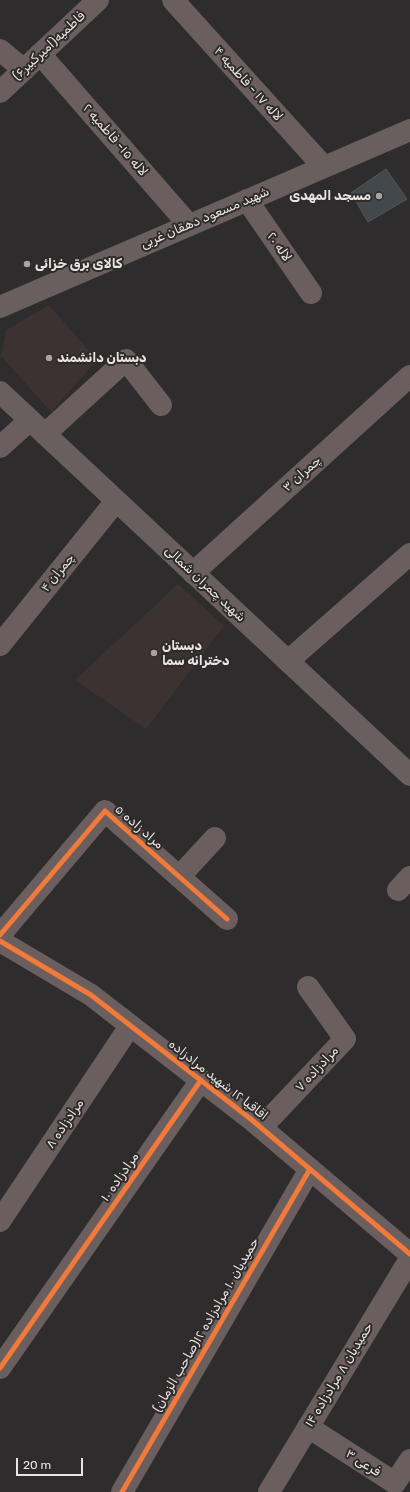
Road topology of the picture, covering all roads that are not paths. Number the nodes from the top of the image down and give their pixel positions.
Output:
1 (98, 0) edge
2 (173, 0) edge
3 (0, 50) edge
4 (40, 54) junction
5 (24, 70) junction
6 (0, 92) edge
7 (410, 130) edge
8 (324, 167) junction
9 (247, 200) junction
10 (189, 225) junction
11 (311, 293) dead end
12 (0, 307) edge
13 (410, 376) edge
14 (0, 392) edge
15 (161, 405) dead end
16 (37, 427) junction
17 (0, 447) edge
18 (116, 501) junction
19 (410, 554) edge
20 (193, 573) junction
21 (0, 645) edge
22 (288, 661) junction
23 (410, 775) edge
24 (215, 838) dead end
25 (179, 877) junction
26 (227, 919) dead end
27 (1, 942) edge
28 (308, 987) dead end
29 (130, 1026) junction
30 (201, 1080) junction
31 (261, 1128) junction
32 (310, 1169) junction
33 (0, 1222) edge
34 (410, 1254) edge
35 (410, 1259) edge
36 (0, 1368) edge
37 (308, 1427) junction
38 (410, 1460) edge
39 (122, 1492) edge
40 (269, 1492) edge

1 - 4 street, فاطمیه(امیرکبیر۶)
2 - 8 street, لاله ۱۷ - فاطمیه ۴
3 - 5 street
4 - 5 street, فاطمیه(امیرکبیر۶)
4 - 10 street, لاله ۱۵- فاطمیه ۲
5 - 6 street, فاطمیه(امیرکبیر۶)
7 - 8 main road, شهید مسعود دهقان غربی
8 - 9 main road, شهید مسعود دهقان غربی
9 - 10 main road, شهید مسعود دهقان غربی
9 - 11 street, لاله ۲۰
10 - 12 main road, شهید مسعود دهقان غربی
13 - 20 street, چمران ۳
14 - 16 main road, شهید چمران شمالی
15 - 16 street
16 - 17 street
16 - 18 main road, شهید چمران شمالی
18 - 20 main road, شهید چمران شمالی
18 - 21 street, چمران ۴
19 - 22 street
20 - 22 main road, شهید چمران شمالی
22 - 23 main road, شهید چمران شمالی
24 - 25 street
25 - 26 street, مراد زاده ۵
25 - 27 street, مراد زاده ۵
27 - 29 street, اقاقیا ۱۲ شهید مرادزاده
28 - 31 street, مرادزاده ۷
29 - 30 street, اقاقیا ۱۲ شهید مرادزاده
29 - 33 street, مرادزاده ۸
30 - 31 street, اقاقیا ۱۲ شهید مرادزاده
30 - 36 street, مرادزاده ۱۰
31 - 32 street, اقاقیا ۱۲ شهید مرادزاده
32 - 34 street, اقاقیا ۱۲ شهید مرادزاده
32 - 39 street, حمیدیان ۱۰ مرادزاده ۱۲(صاحب الزمان)
35 - 37 street, حمیدیان ۸ مرادزاده ۱۴
37 - 38 street, فرعی ۳
37 - 40 street, حمیدیان ۸ مرادزاده ۱۴

